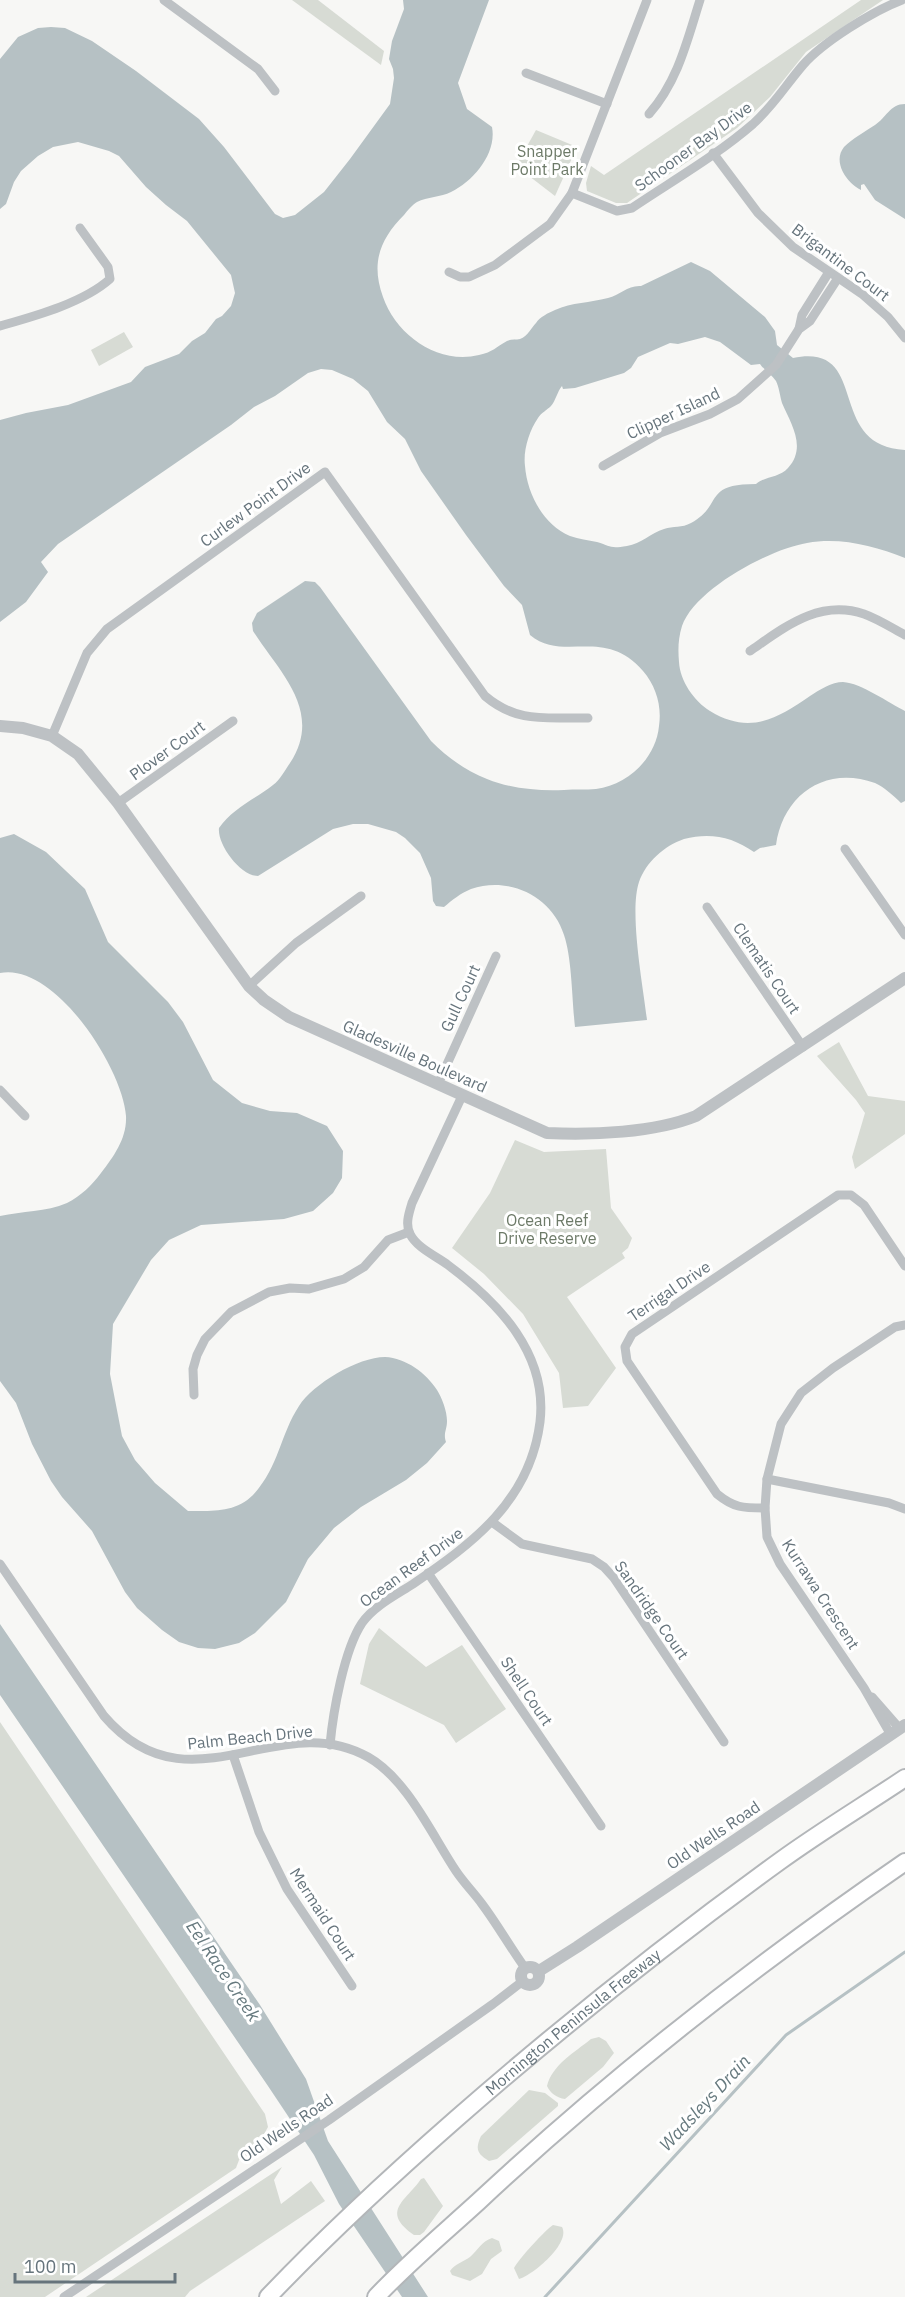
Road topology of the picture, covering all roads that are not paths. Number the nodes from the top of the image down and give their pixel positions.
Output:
1 (164, 0) edge
2 (647, 0) edge
3 (700, 0) edge
4 (902, 0) edge
5 (526, 73) dead end
6 (275, 90) dead end
7 (607, 104) junction
8 (649, 114) dead end
9 (713, 153) junction
10 (572, 194) junction
11 (80, 228) dead end
12 (449, 272) dead end
13 (834, 275) junction
14 (0, 326) edge
15 (905, 338) edge
16 (603, 466) dead end
17 (905, 635) edge
18 (750, 651) dead end
19 (588, 718) dead end
20 (233, 721) dead end
21 (0, 726) edge
22 (51, 736) junction
23 (118, 803) junction
24 (845, 849) dead end
25 (361, 896) dead end
26 (707, 907) dead end
27 (905, 935) edge
28 (496, 956) dead end
29 (905, 978) edge
30 (249, 986) junction
31 (802, 1047) junction
32 (438, 1084) junction
33 (0, 1090) edge
34 (462, 1096) junction
35 (25, 1116) dead end
36 (409, 1232) junction
37 (905, 1266) edge
38 (905, 1325) edge
39 (194, 1395) dead end
40 (767, 1479) junction
41 (765, 1508) junction
42 (905, 1509) edge
43 (492, 1522) junction
44 (0, 1564) edge
45 (428, 1573) junction
46 (898, 1730) edge
47 (724, 1742) dead end
48 (330, 1745) junction
49 (233, 1755) junction
50 (905, 1779) edge
51 (601, 1826) dead end
52 (905, 1862) edge
53 (525, 1968) junction
54 (538, 1971) junction
55 (523, 1981) junction
56 (352, 1986) dead end
57 (377, 2296) edge
58 (64, 2297) edge
59 (268, 2297) edge

1 - 6 street
2 - 7 street
3 - 8 street
4 - 9 street, Schooner Bay Drive
5 - 7 street
7 - 10 street
9 - 10 street, Schooner Bay Drive
9 - 13 street, Brigantine Court
10 - 12 street
11 - 14 street
13 - 15 street, Brigantine Court
13 - 16 street, Clipper Island
17 - 18 street
19 - 22 street, Curlew Point Drive
20 - 23 street, Plover Court
21 - 22 street, Gladesville Boulevard
22 - 23 street, Gladesville Boulevard
23 - 30 street, Gladesville Boulevard
24 - 27 street
25 - 30 street
26 - 31 street, Clematis Court
28 - 32 street, Gull Court
29 - 31 street, Gladesville Boulevard
30 - 32 street, Gladesville Boulevard
31 - 34 street, Gladesville Boulevard
32 - 34 street, Gladesville Boulevard
33 - 35 street
34 - 36 street
36 - 39 street
36 - 43 street, Ocean Reef Drive
37 - 41 street, Terrigal Drive
38 - 40 street, Kurrawa Crescent
40 - 41 street, Kurrawa Crescent
40 - 42 street
41 - 46 street, Kurrawa Crescent
43 - 45 street, Ocean Reef Drive
43 - 47 street, Sandridge Court
44 - 49 street, Palm Beach Drive
45 - 48 street, Ocean Reef Drive
45 - 51 street, Shell Court
46 - 54 street, Old Wells Road
48 - 49 street, Palm Beach Drive
48 - 53 street, Palm Beach Drive
49 - 56 street, Mermaid Court
50 - 59 highway, Mornington Peninsula Freeway
52 - 57 highway
53 - 54 street
53 - 55 street
54 - 55 street
55 - 58 street, Old Wells Road

